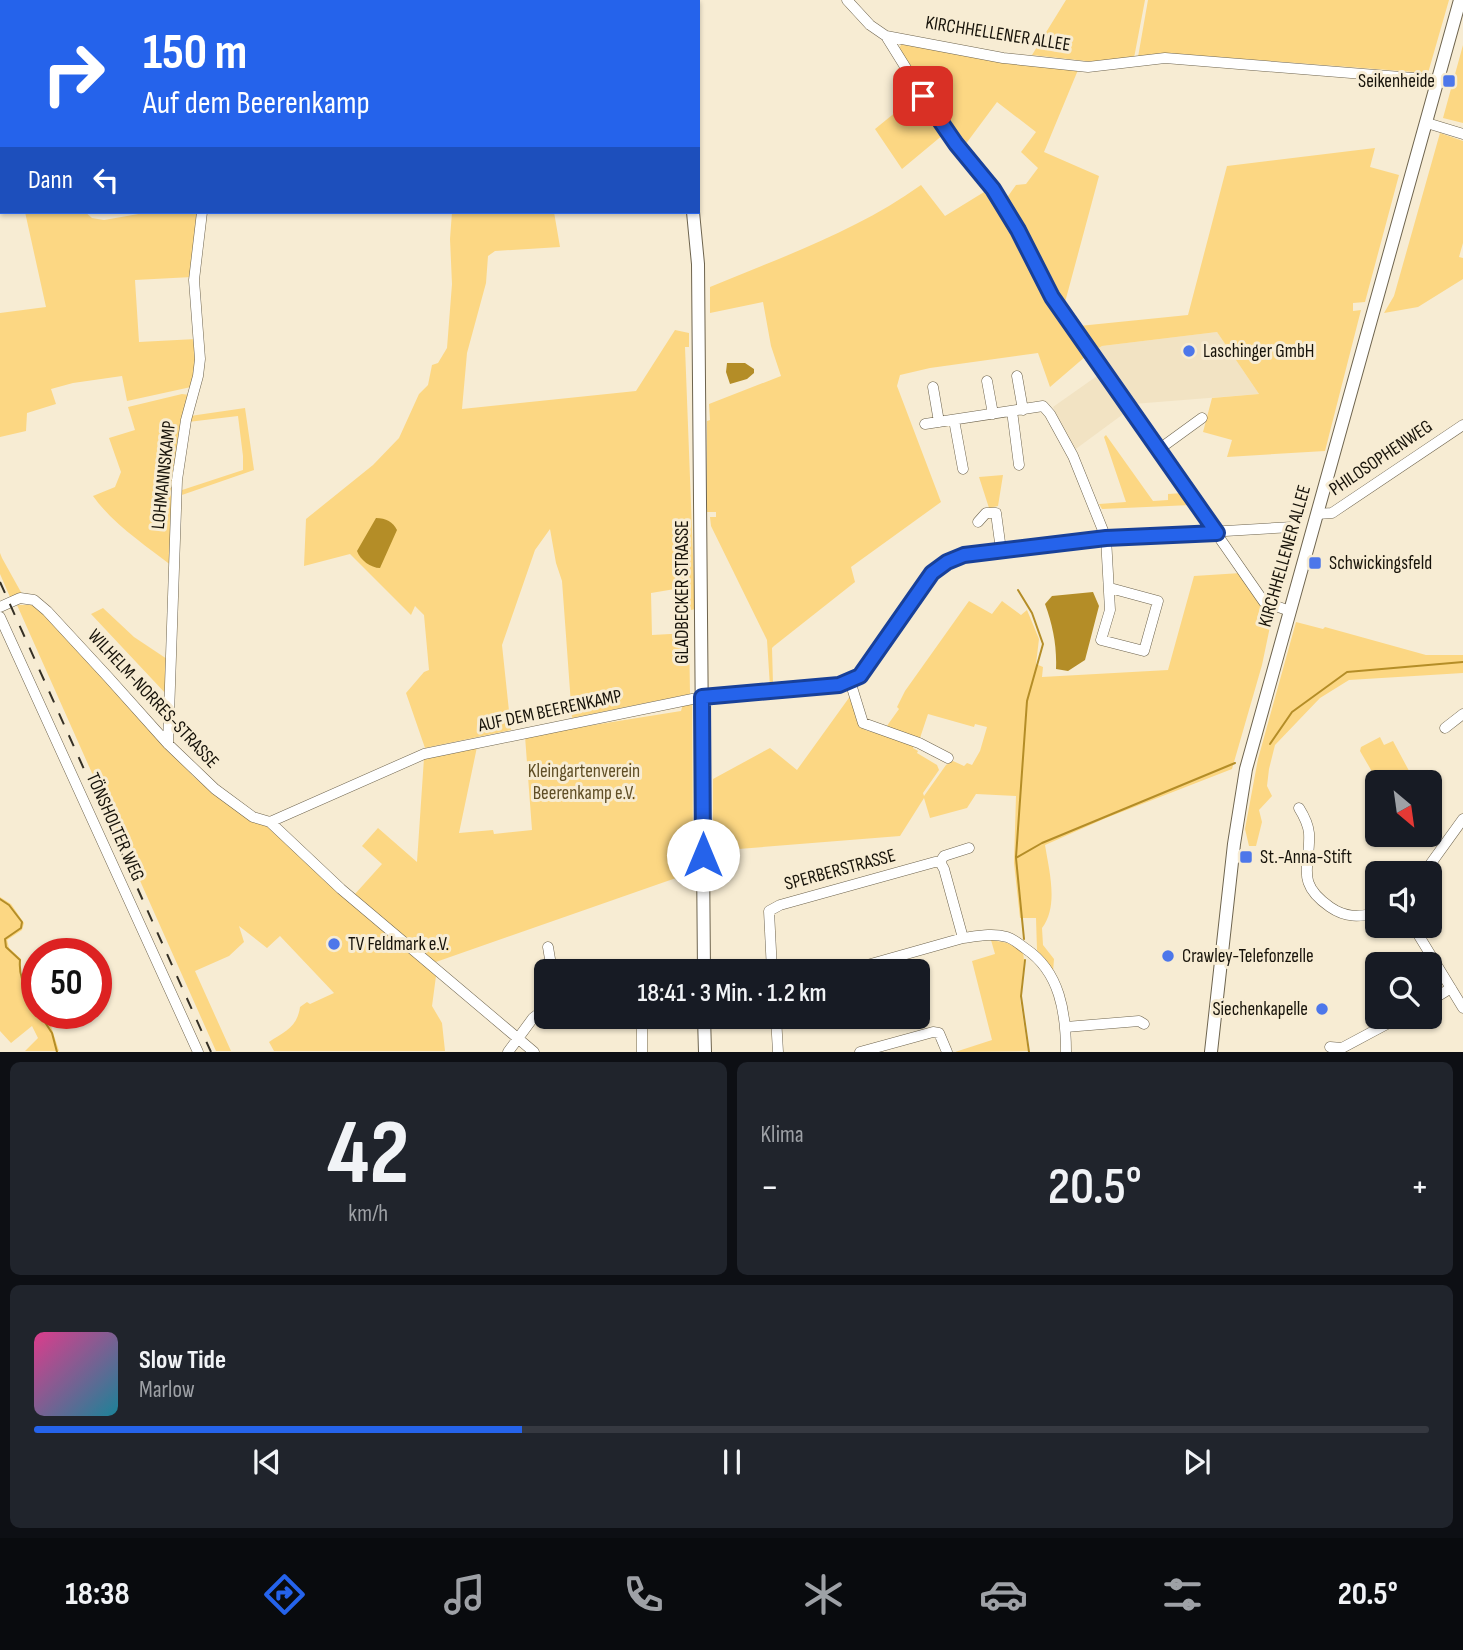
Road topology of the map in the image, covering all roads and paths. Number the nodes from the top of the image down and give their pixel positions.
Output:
1 (847, 0) edge
2 (1460, 0) edge
3 (886, 36) junction
4 (1438, 80) junction
5 (1427, 123) junction
6 (1463, 134) edge
7 (202, 214) edge
8 (692, 214) edge
9 (1017, 376) dead end
10 (988, 381) dead end
11 (933, 387) dead end
12 (1017, 410) junction
13 (993, 414) junction
14 (1202, 418) dead end
15 (954, 420) junction
16 (939, 422) junction
17 (925, 424) dead end
18 (1463, 425) edge
19 (1158, 450) junction
20 (1019, 465) dead end
21 (963, 469) dead end
22 (1317, 514) junction
23 (978, 522) dead end
24 (1293, 527) dead end
25 (1217, 533) junction
26 (1106, 538) junction
27 (1001, 550) junction
28 (1110, 588) junction
29 (0, 607) edge
30 (1290, 611) junction
31 (0, 617) edge
32 (850, 681) junction
33 (702, 697) junction
34 (1463, 713) edge
35 (1445, 728) dead end
36 (168, 744) junction
37 (948, 758) dead end
38 (1299, 808) dead end
39 (270, 822) junction
40 (1462, 823) edge
41 (969, 848) dead end
42 (1433, 861) edge
43 (940, 862) junction
44 (1365, 916) edge
45 (963, 938) junction
46 (1420, 938) edge
47 (548, 947) dead end
48 (550, 959) edge
49 (704, 959) edge
50 (771, 959) edge
51 (889, 959) edge
52 (1451, 988) junction
53 (1442, 994) edge
54 (1463, 1008) edge
55 (534, 1017) edge
56 (1144, 1024) dead end
57 (1066, 1027) junction
58 (642, 1029) edge
59 (705, 1029) edge
60 (777, 1029) edge
61 (1378, 1029) edge
62 (519, 1038) junction
63 (1330, 1047) dead end
64 (198, 1052) edge
65 (508, 1052) edge
66 (534, 1052) edge
67 (642, 1052) edge
68 (705, 1052) edge
69 (778, 1052) edge
70 (860, 1052) edge
71 (947, 1052) edge
72 (1066, 1052) edge
73 (1211, 1052) edge

1 - 3 street
2 - 4 main road, KIRCHHELLENER ALLEE
3 - 4 street, KIRCHHELLENER ALLEE
3 - 19 street
4 - 5 main road, KIRCHHELLENER ALLEE
5 - 6 street
5 - 22 main road, KIRCHHELLENER ALLEE
7 - 36 street, LOHMANNSKAMP
8 - 33 main road, GLADBECKER STRASSE
9 - 12 street
10 - 13 street
11 - 16 street
12 - 13 street
12 - 20 street
12 - 26 street
13 - 15 street
14 - 19 street
15 - 16 street
15 - 21 street
16 - 17 street
18 - 22 street, PHILOSOPHENWEG
19 - 25 street
22 - 30 main road, KIRCHHELLENER ALLEE
23 - 27 street
24 - 25 street
25 - 26 street
25 - 30 street
26 - 27 street
26 - 28 street
27 - 32 street
28 - 28 street
29 - 36 street, WILHELM-NORRES-STRASSE
30 - 73 main road, KIRCHHELLENER ALLEE
31 - 64 street, TÖNSHOLTER WEG
32 - 33 street, AUF DEM BEERENKAMP
32 - 37 street
33 - 39 street, AUF DEM BEERENKAMP
33 - 49 main road, GLADBECKER STRASSE
34 - 35 street
36 - 39 street, WILHELM-NORRES-STRASSE
38 - 44 street
39 - 62 street, WILHELM-NORRES-STRASSE
40 - 42 street
41 - 43 street, SPERBERSTRASSE
43 - 45 street
43 - 50 street, SPERBERSTRASSE
45 - 51 street
45 - 57 street
46 - 52 street
47 - 48 street
52 - 53 street
52 - 54 street
55 - 62 street
56 - 57 street
57 - 72 street
58 - 67 street
59 - 68 main road
60 - 69 street
61 - 63 street
62 - 65 street
62 - 66 street, WILHELM-NORRES-STRASSE
70 - 71 street

